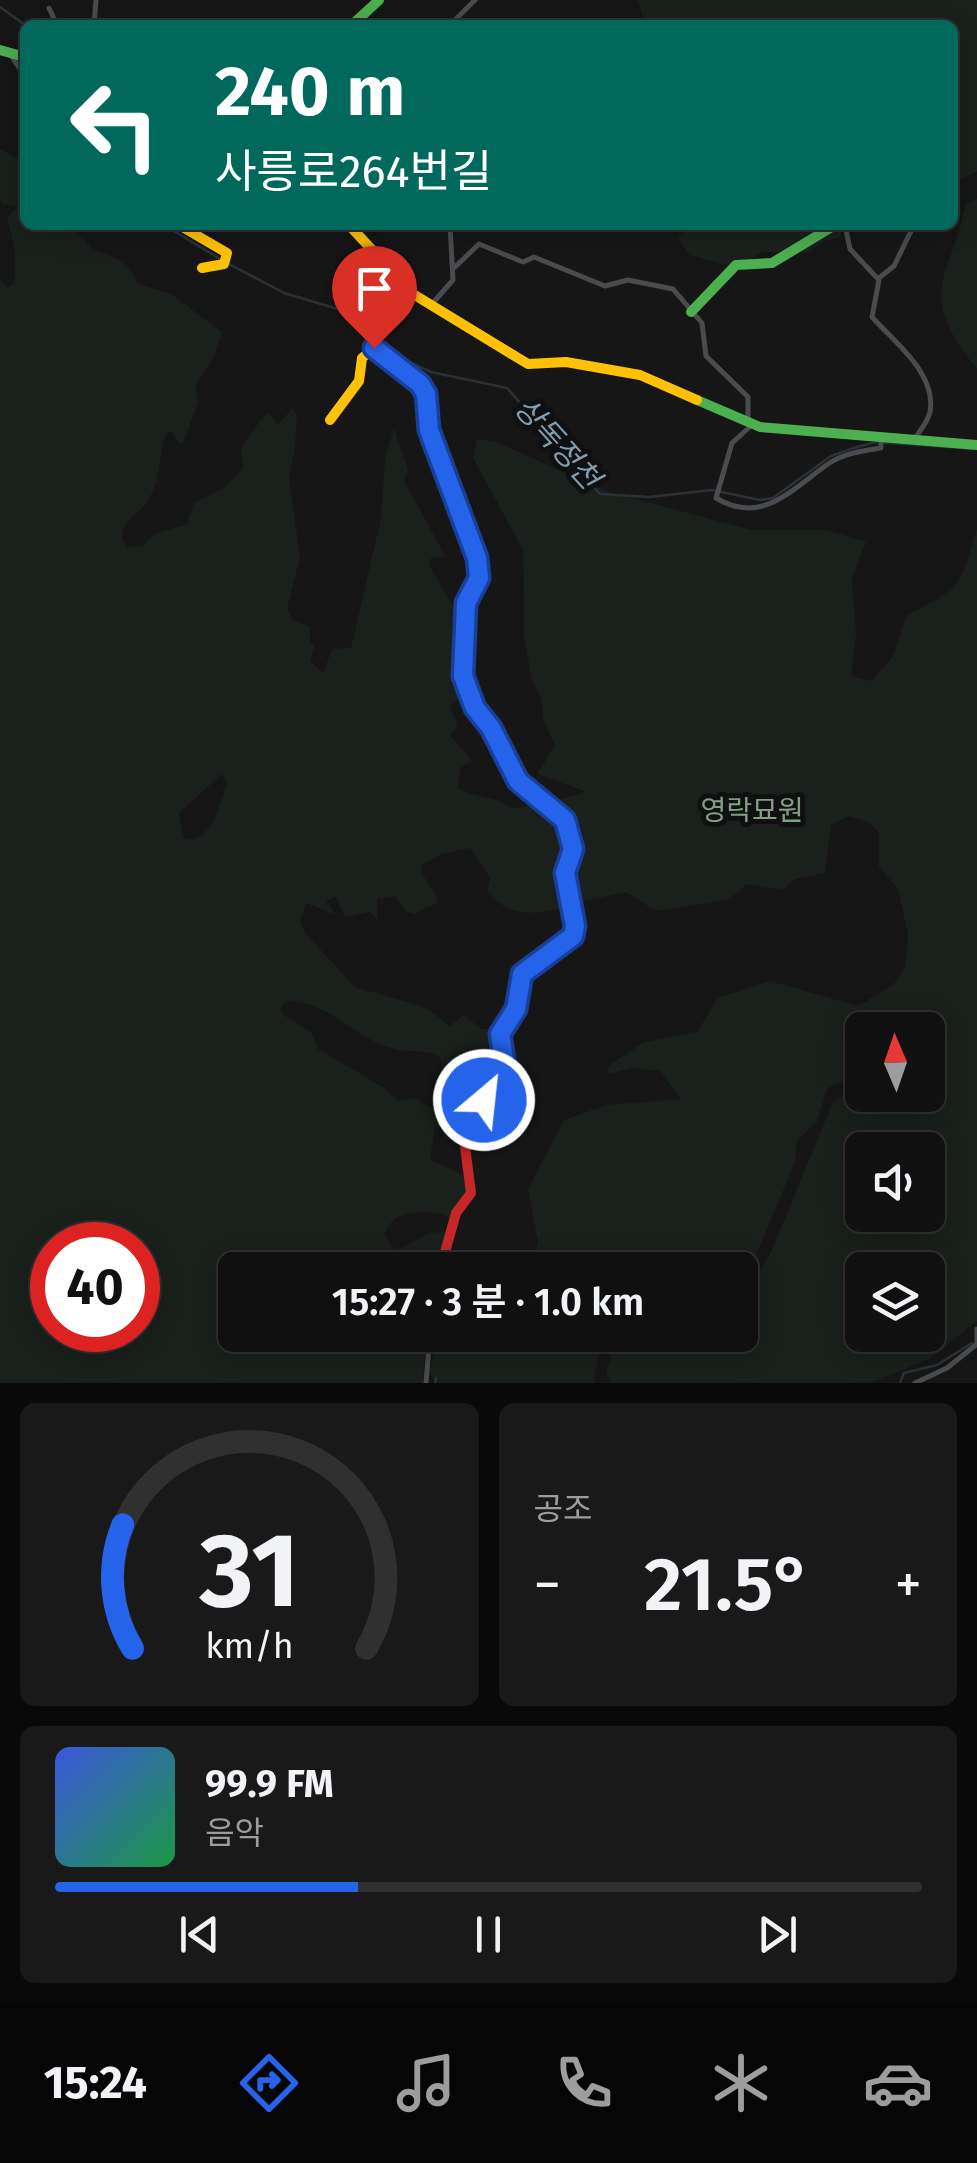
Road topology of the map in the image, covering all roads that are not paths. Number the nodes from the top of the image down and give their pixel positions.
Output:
1 (379, 0) edge
2 (474, 0) edge
3 (49, 8) dead end
4 (55, 20) edge
5 (357, 20) edge
6 (455, 20) edge
7 (188, 230) edge
8 (353, 230) edge
9 (451, 230) edge
10 (826, 230) edge
11 (846, 230) edge
12 (912, 230) edge
13 (202, 268) dead end
14 (455, 268) junction
15 (878, 278) junction
16 (431, 305) junction
17 (692, 312) junction
18 (330, 420) dead end
19 (750, 422) junction
20 (914, 440) junction
21 (881, 441) junction
22 (977, 445) edge
23 (445, 1252) edge
24 (977, 1329) edge
25 (977, 1344) edge
26 (429, 1352) edge
27 (426, 1383) edge
28 (915, 1383) edge

1 - 5 street
2 - 6 street
3 - 4 street
7 - 13 street
8 - 16 street
9 - 14 street
10 - 17 street
11 - 15 street
12 - 15 street
14 - 16 street
14 - 17 street
15 - 20 street
16 - 19 street
17 - 19 street
18 - 23 street
19 - 21 street
19 - 21 street
20 - 21 street
20 - 22 street
24 - 25 street
25 - 28 street
26 - 27 street

